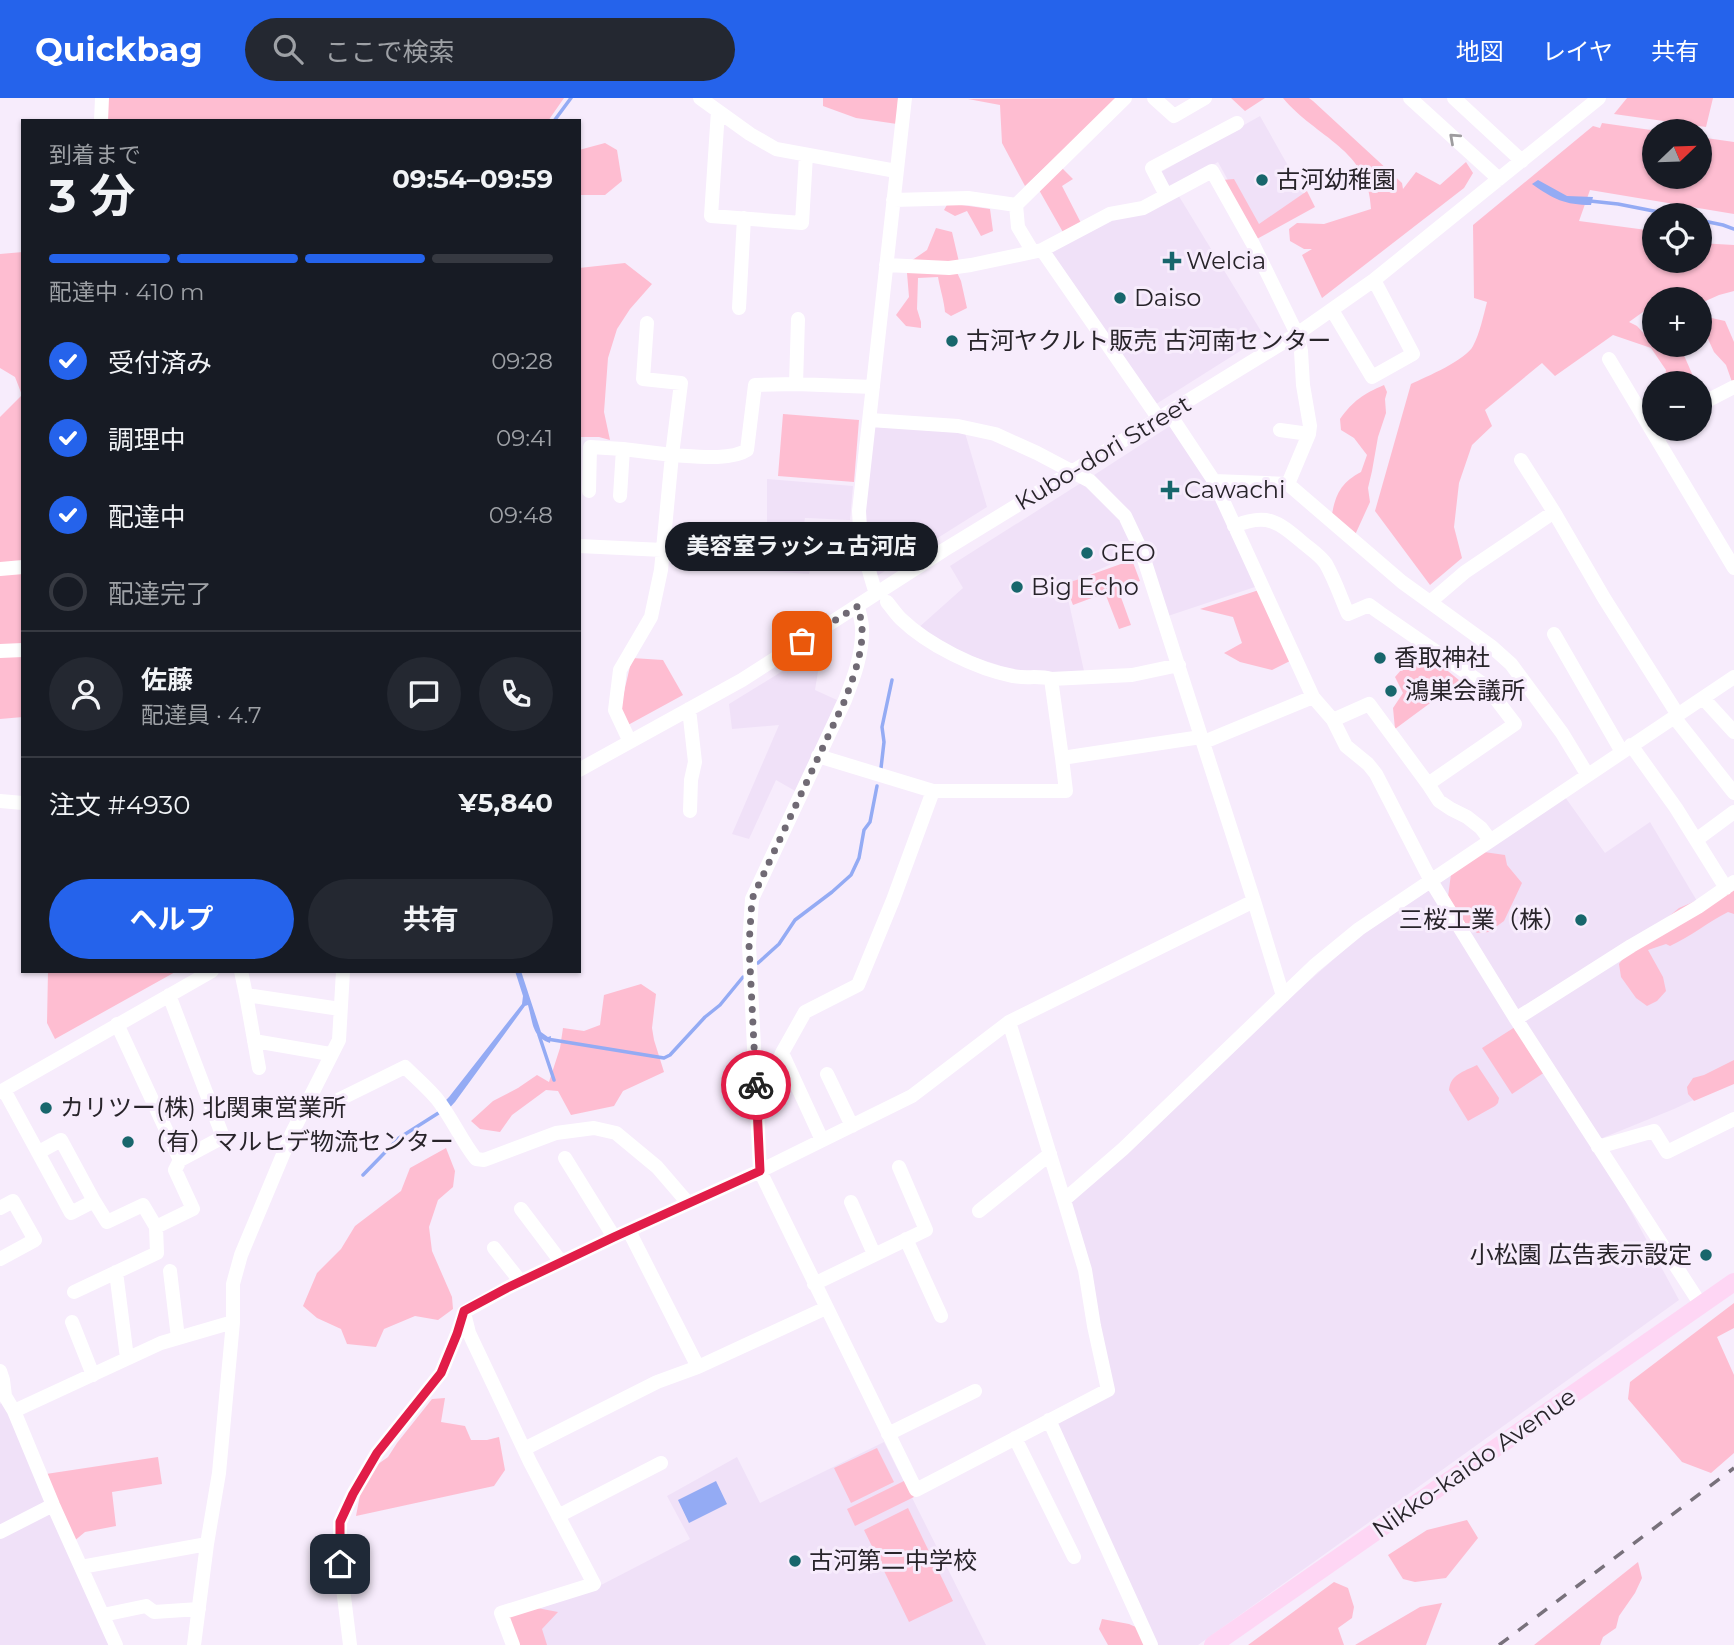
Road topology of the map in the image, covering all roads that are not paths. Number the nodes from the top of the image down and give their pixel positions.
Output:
1 (102, 98) edge
2 (700, 98) edge
3 (905, 98) edge
4 (1125, 98) edge
5 (1154, 98) edge
6 (1205, 98) edge
7 (1410, 98) edge
8 (1454, 98) edge
9 (1590, 101) edge
10 (718, 111) junction
11 (101, 119) edge
12 (1237, 123) dead end
13 (806, 155) junction
14 (1522, 161) junction
15 (896, 171) junction
16 (1499, 179) junction
17 (1166, 195) junction
18 (893, 200) junction
19 (1016, 205) junction
20 (744, 218) junction
21 (1037, 251) junction
22 (886, 265) junction
23 (1374, 281) junction
24 (739, 308) dead end
25 (1332, 310) junction
26 (798, 318) dead end
27 (647, 323) dead end
28 (1297, 334) junction
29 (1609, 359) dead end
30 (796, 384) junction
31 (873, 387) junction
32 (1734, 387) edge
33 (1712, 398) edge
34 (1642, 412) edge
35 (1164, 416) junction
36 (870, 420) junction
37 (1280, 430) dead end
38 (1309, 434) junction
39 (1660, 441) edge
40 (623, 449) junction
41 (672, 455) junction
42 (1521, 460) dead end
43 (1073, 471) junction
44 (1213, 481) junction
45 (1288, 484) junction
46 (589, 491) dead end
47 (620, 496) dead end
48 (1554, 512) junction
49 (1234, 526) junction
50 (581, 547) edge
51 (663, 550) junction
52 (21, 567) edge
53 (1734, 568) edge
54 (0, 569) edge
55 (882, 598) junction
56 (1430, 602) junction
57 (858, 606) junction
58 (1554, 634) dead end
59 (21, 650) edge
60 (0, 651) edge
61 (1179, 665) junction
62 (1734, 677) edge
63 (1051, 679) junction
64 (1313, 697) junction
65 (1703, 698) junction
66 (689, 709) junction
67 (1676, 716) junction
68 (1333, 720) junction
69 (1734, 732) edge
70 (1202, 739) junction
71 (630, 742) junction
72 (1627, 748) junction
73 (818, 756) junction
74 (1062, 758) junction
75 (581, 769) edge
76 (1587, 774) junction
77 (1428, 784) junction
78 (933, 791) junction
79 (1734, 793) edge
80 (0, 801) edge
81 (21, 803) edge
82 (690, 811) dead end
83 (1734, 812) edge
84 (1696, 840) junction
85 (1490, 841) junction
86 (1431, 881) junction
87 (1730, 885) edge
88 (1254, 901) junction
89 (208, 973) edge
90 (242, 973) edge
91 (344, 973) edge
92 (169, 995) junction
93 (246, 995) junction
94 (1283, 996) junction
95 (340, 1009) junction
96 (1516, 1019) junction
97 (1009, 1022) junction
98 (117, 1024) junction
99 (254, 1041) junction
100 (782, 1054) junction
101 (330, 1055) junction
102 (259, 1068) dead end
103 (827, 1074) dead end
104 (2, 1091) edge
105 (307, 1106) junction
106 (757, 1111) junction
107 (1734, 1119) edge
108 (852, 1126) junction
109 (822, 1140) junction
110 (1598, 1147) junction
111 (39, 1152) junction
112 (1050, 1154) junction
113 (565, 1158) dead end
114 (180, 1160) junction
115 (899, 1167) dead end
116 (760, 1171) junction
117 (1064, 1200) junction
118 (94, 1201) junction
119 (851, 1202) dead end
120 (688, 1203) junction
121 (0, 1208) edge
122 (521, 1209) dead end
123 (979, 1211) dead end
124 (156, 1227) junction
125 (629, 1231) junction
126 (614, 1237) junction
127 (906, 1239) junction
128 (494, 1248) dead end
129 (874, 1255) junction
130 (0, 1259) edge
131 (561, 1262) junction
132 (170, 1271) dead end
133 (116, 1272) junction
134 (520, 1282) junction
135 (1734, 1282) edge
136 (814, 1284) junction
137 (74, 1292) dead end
138 (1701, 1305) junction
139 (826, 1308) junction
140 (464, 1311) junction
141 (941, 1315) dead end
142 (72, 1322) dead end
143 (233, 1322) junction
144 (178, 1338) junction
145 (127, 1358) junction
146 (698, 1367) junction
147 (0, 1371) edge
148 (93, 1375) junction
149 (975, 1391) dead end
150 (2, 1397) edge
151 (14, 1411) junction
152 (1049, 1420) junction
153 (888, 1434) junction
154 (1015, 1438) junction
155 (524, 1449) junction
156 (661, 1463) dead end
157 (53, 1505) junction
158 (558, 1516) junction
159 (0, 1532) edge
160 (207, 1544) junction
161 (1074, 1557) dead end
162 (81, 1567) junction
163 (199, 1609) junction
164 (103, 1615) junction
165 (116, 1645) edge
166 (194, 1645) edge
167 (350, 1645) edge
168 (513, 1645) edge
169 (1151, 1645) edge
170 (1213, 1645) edge

1 - 11 street
2 - 10 street
3 - 15 street
4 - 19 street
5 - 6 street
16 -> 7 street
8 - 14 street
9 - 14 street, Kubo-dori Street
10 - 13 street
10 - 20 street
12 - 17 street
13 - 15 street
13 - 20 street
14 - 16 street, Kubo-dori Street
15 - 18 street
16 - 23 street, Kubo-dori Street
17 - 21 street
17 - 28 street
18 - 19 street
18 - 22 street
19 - 21 street
20 - 24 street
21 - 22 street
21 - 35 street
22 - 31 street
23 - 25 street, Kubo-dori Street
23 - 25 street
25 - 28 street, Kubo-dori Street
26 - 30 street
27 - 41 street
28 - 35 street, Kubo-dori Street
28 - 38 street
29 - 34 street
30 - 31 street
30 - 41 street
31 - 36 street
32 - 33 street
35 - 43 street, Kubo-dori Street
35 - 44 street
36 - 43 street
36 - 55 street
37 - 38 street
38 - 45 street
39 - 53 street
40 - 41 street
40 - 46 street
40 - 47 street
41 - 51 street
42 - 48 street
43 - 55 street, Kubo-dori Street
43 - 61 street
44 - 45 street
44 - 49 street
45 - 56 street
48 - 56 street
48 - 67 street
49 - 64 street
49 - 77 street
50 - 51 street
51 - 71 street
52 - 54 street
55 - 57 street, Kubo-dori Street
55 - 63 street
56 - 76 street
57 - 66 street, Kubo-dori Street
57 - 73 street
58 - 72 street
59 - 60 street
61 - 63 street
61 - 70 street
62 - 65 street
63 - 74 street
64 - 68 street
64 - 70 street
65 - 67 street
65 - 69 street
66 - 71 street, Kubo-dori Street
66 - 82 street
67 - 72 street
67 - 79 street
68 - 77 street
68 - 86 street
70 - 74 street
70 - 88 street
71 - 75 street, Kubo-dori Street
72 - 76 street
72 - 84 street
73 - 78 street
73 - 106 street
74 - 78 street
76 - 85 street
77 - 85 street
78 - 100 street
80 - 81 street
83 - 84 street
84 - 87 street
85 - 86 street
86 - 94 street
86 - 96 street
87 - 96 street
88 - 94 street
88 - 97 street
89 - 92 street
90 - 93 street
91 - 95 street
92 - 98 street
92 - 114 street
93 - 95 street
93 - 99 street
94 - 117 street
95 - 101 street
96 - 110 street
97 - 108 street
97 - 112 street
98 - 104 street
98 - 114 street
99 - 101 street
99 - 102 street
100 - 106 street
100 - 109 street
101 - 105 street
103 - 108 street
104 - 111 street
105 - 120 street
105 - 143 street
106 - 116 street
107 - 110 street
108 - 109 street
109 - 116 street
110 - 138 street
111 - 118 street
111 - 118 street
112 - 117 street
112 - 123 street
113 - 126 street
114 - 124 street
115 - 127 street
116 - 120 street
116 - 136 street
117 - 152 street
118 - 124 street
119 - 129 street
120 - 125 street
121 - 130 street
122 - 131 street
124 - 133 street
125 - 126 street
125 - 146 street
126 - 131 street
127 - 129 street
127 - 141 street
128 - 134 street
129 - 136 street
131 - 134 street
132 - 144 street
133 - 137 street
133 - 145 street
134 - 140 street
135 - 138 main road, Nikko-kaido Avenue
136 - 139 street
138 - 170 main road, Nikko-kaido Avenue
139 - 146 street
139 - 153 street
140 - 155 street
140 - 167 street
142 - 148 street
143 - 144 street
143 - 160 street
144 - 145 street
145 - 148 street
146 - 155 street
147 - 150 street
148 - 151 street
149 - 153 street
150 - 151 street
151 - 157 street
152 - 154 street
152 - 169 street
153 - 154 street
154 - 161 street
155 - 158 street
156 - 158 street
157 - 159 street
157 - 162 street
158 - 168 street
160 - 162 street
160 - 163 street
162 - 164 street
163 - 164 street
163 - 166 street
164 - 165 street

